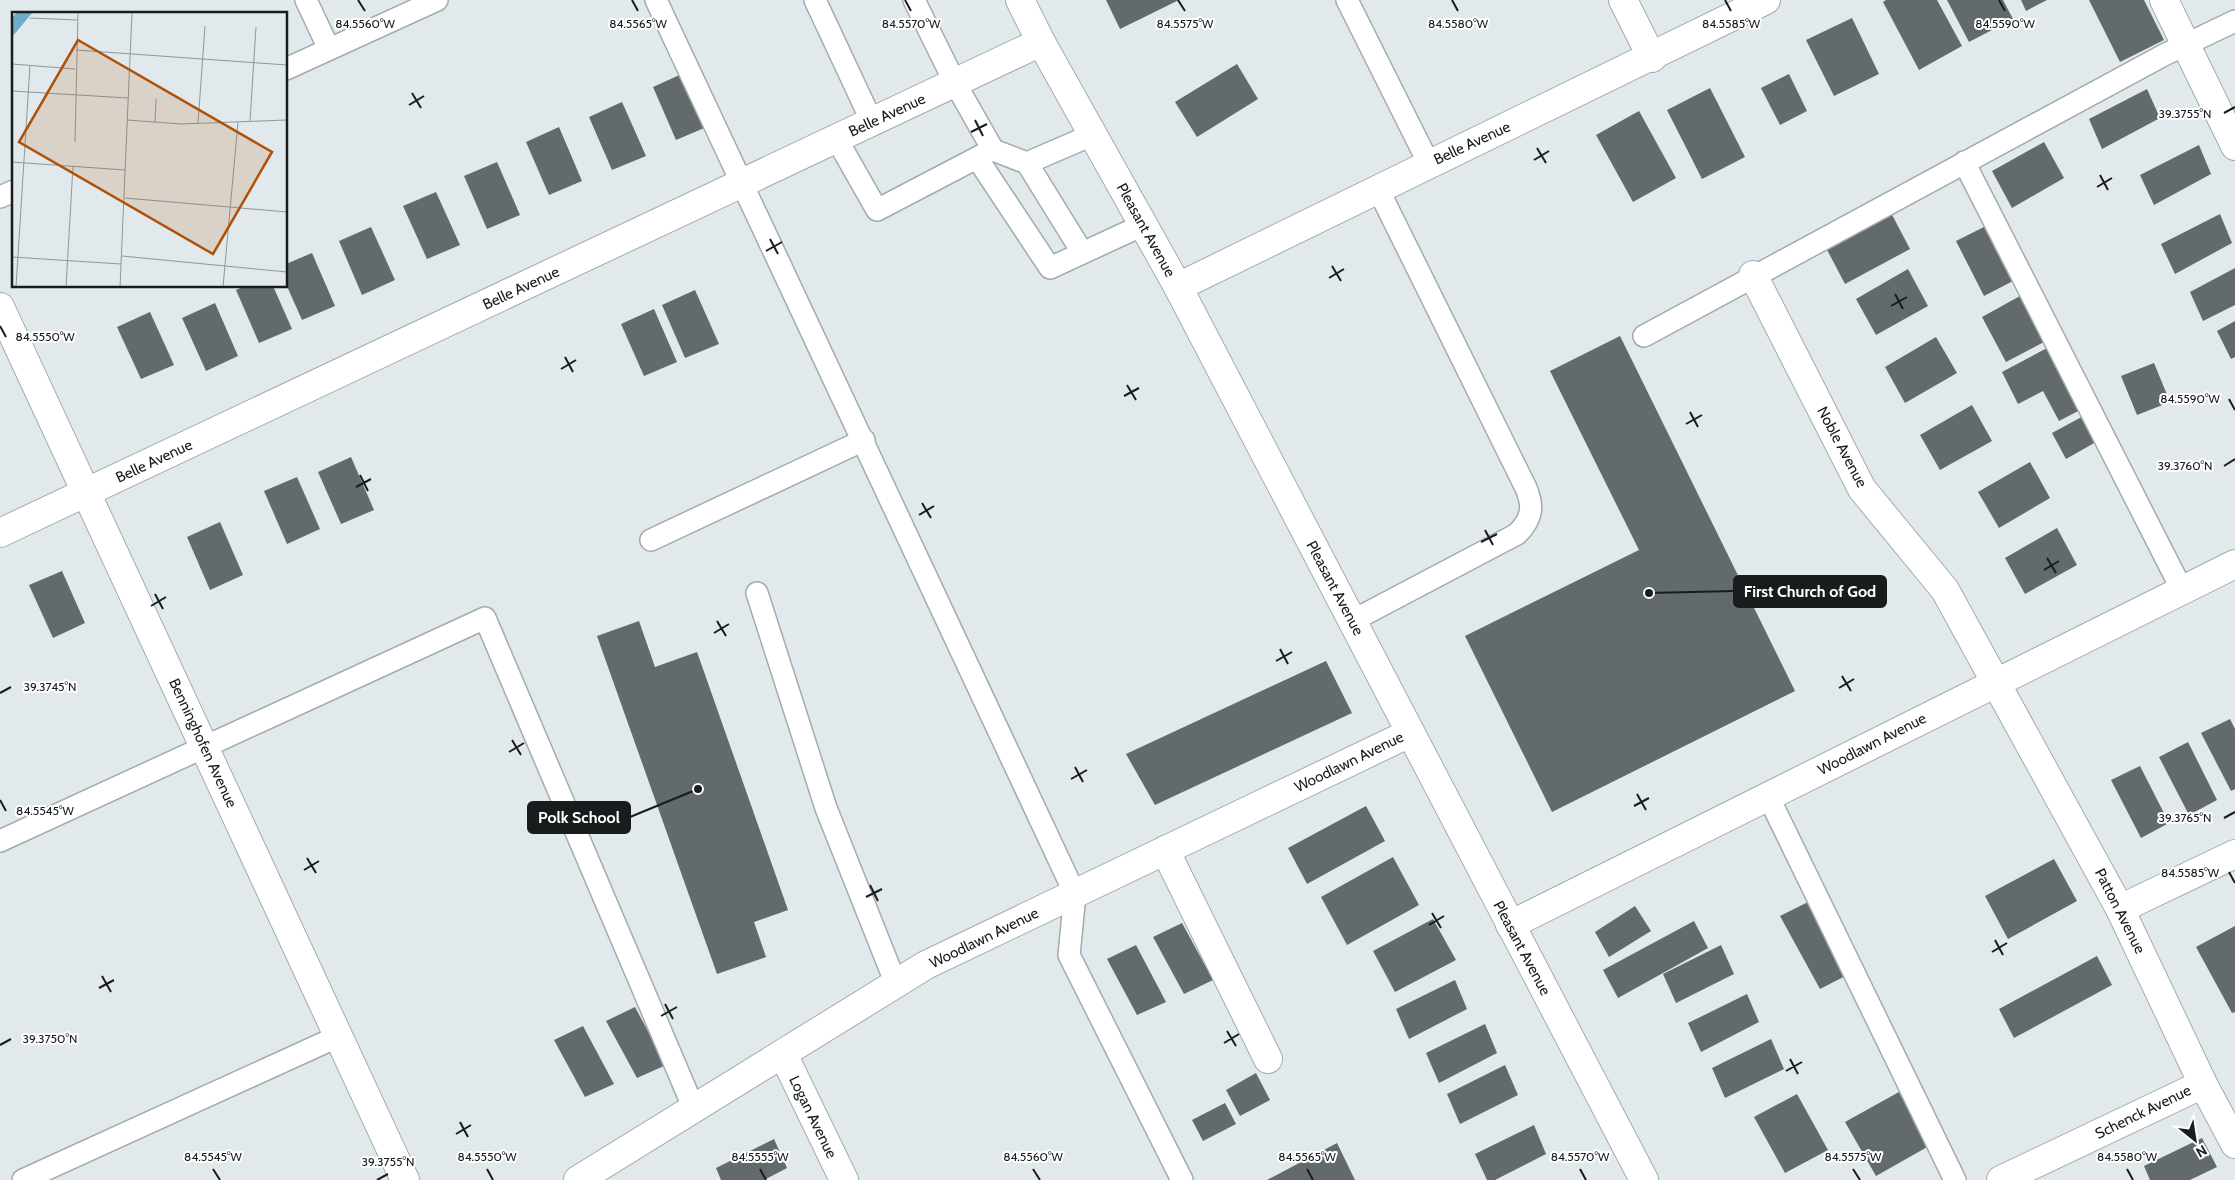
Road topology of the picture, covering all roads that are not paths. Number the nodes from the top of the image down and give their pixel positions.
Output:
1 (306, 0) edge
2 (437, 0) edge
3 (656, 0) edge
4 (815, 0) edge
5 (914, 0) edge
6 (1020, 0) edge
7 (1347, 0) edge
8 (1623, 0) edge
9 (1766, 0) edge
10 (2164, 0) edge
11 (2235, 21) edge
12 (1041, 42) junction
13 (2185, 44) junction
14 (329, 49) junction
15 (1652, 58) junction
16 (288, 68) edge
17 (955, 83) junction
18 (872, 122) junction
19 (1092, 135) junction
20 (836, 138) junction
21 (2235, 146) edge
22 (985, 154) junction
23 (1964, 162) junction
24 (1027, 163) junction
25 (1428, 164) junction
26 (743, 182) junction
27 (1378, 189) junction
28 (12, 192) edge
29 (0, 197) edge
30 (1143, 225) junction
31 (1082, 252) junction
32 (1754, 275) junction
33 (1178, 287) junction
34 (0, 307) edge
35 (1644, 336) dead end
36 (864, 440) junction
37 (88, 492) junction
38 (0, 533) edge
39 (651, 540) dead end
40 (2235, 564) edge
41 (2182, 590) junction
42 (756, 593) dead end
43 (1352, 620) junction
44 (1995, 683) junction
45 (1410, 733) junction
46 (206, 748) junction
47 (1768, 796) junction
48 (0, 841) edge
49 (1165, 850) junction
50 (2235, 854) edge
51 (1075, 894) junction
52 (2120, 909) junction
53 (1510, 924) junction
54 (896, 984) junction
55 (339, 1036) junction
56 (783, 1054) junction
57 (1268, 1059) dead end
58 (2203, 1084) junction
59 (694, 1109) junction
60 (2232, 1133) edge
61 (22, 1180) edge
62 (405, 1180) edge
63 (578, 1180) edge
64 (844, 1180) edge
65 (1182, 1180) edge
66 (1644, 1180) edge
67 (1955, 1180) edge
68 (2001, 1180) edge

1 - 14 lane
2 - 14 lane
3 - 26 lane
4 - 18 lane
5 - 17 lane
6 - 12 street, Pleasant Avenue
7 - 25 lane
8 - 15 street
9 - 15 street, Belle Avenue
10 - 13 street
11 - 13 lane
12 - 17 street, Belle Avenue
12 - 19 street, Pleasant Avenue
13 - 21 street
13 - 23 lane
14 - 16 lane
15 - 25 street, Belle Avenue
17 - 18 street, Belle Avenue
17 - 22 lane
18 - 20 street, Belle Avenue
19 - 24 lane
19 - 30 street, Pleasant Avenue
20 - 22 lane
20 - 26 street, Belle Avenue
22 - 24 lane
22 - 31 lane
23 - 32 lane
23 - 41 lane
24 - 31 lane
25 - 27 street, Belle Avenue
26 - 36 lane
26 - 37 street, Belle Avenue
27 - 33 street, Belle Avenue
27 - 43 lane
28 - 29 lane
30 - 31 lane
30 - 33 street, Pleasant Avenue
32 - 35 lane
32 - 44 street, Noble Avenue
33 - 43 street, Pleasant Avenue
34 - 37 street, Benninghofen Avenue
36 - 39 lane
36 - 51 lane
37 - 38 street, Belle Avenue
37 - 46 street, Benninghofen Avenue
40 - 41 street, Woodlawn Avenue
41 - 44 street, Woodlawn Avenue
42 - 54 lane
43 - 45 street, Pleasant Avenue
44 - 47 street, Woodlawn Avenue
44 - 52 street, Patton Avenue
45 - 49 street, Woodlawn Avenue
45 - 53 street, Pleasant Avenue
46 - 48 lane
46 - 55 street, Benninghofen Avenue
46 - 59 lane
47 - 53 street, Woodlawn Avenue
47 - 67 lane
49 - 51 street, Woodlawn Avenue
49 - 57 street
50 - 52 street
51 - 54 street, Woodlawn Avenue
51 - 65 lane
52 - 58 street, Patton Avenue
53 - 66 street, Pleasant Avenue
54 - 56 street, Woodlawn Avenue
55 - 61 lane
55 - 62 street, Benninghofen Avenue
56 - 59 street, Woodlawn Avenue
56 - 64 street, Logan Avenue
58 - 60 street, Patton Avenue
58 - 68 street, Schenck Avenue
59 - 63 street, Woodlawn Avenue

